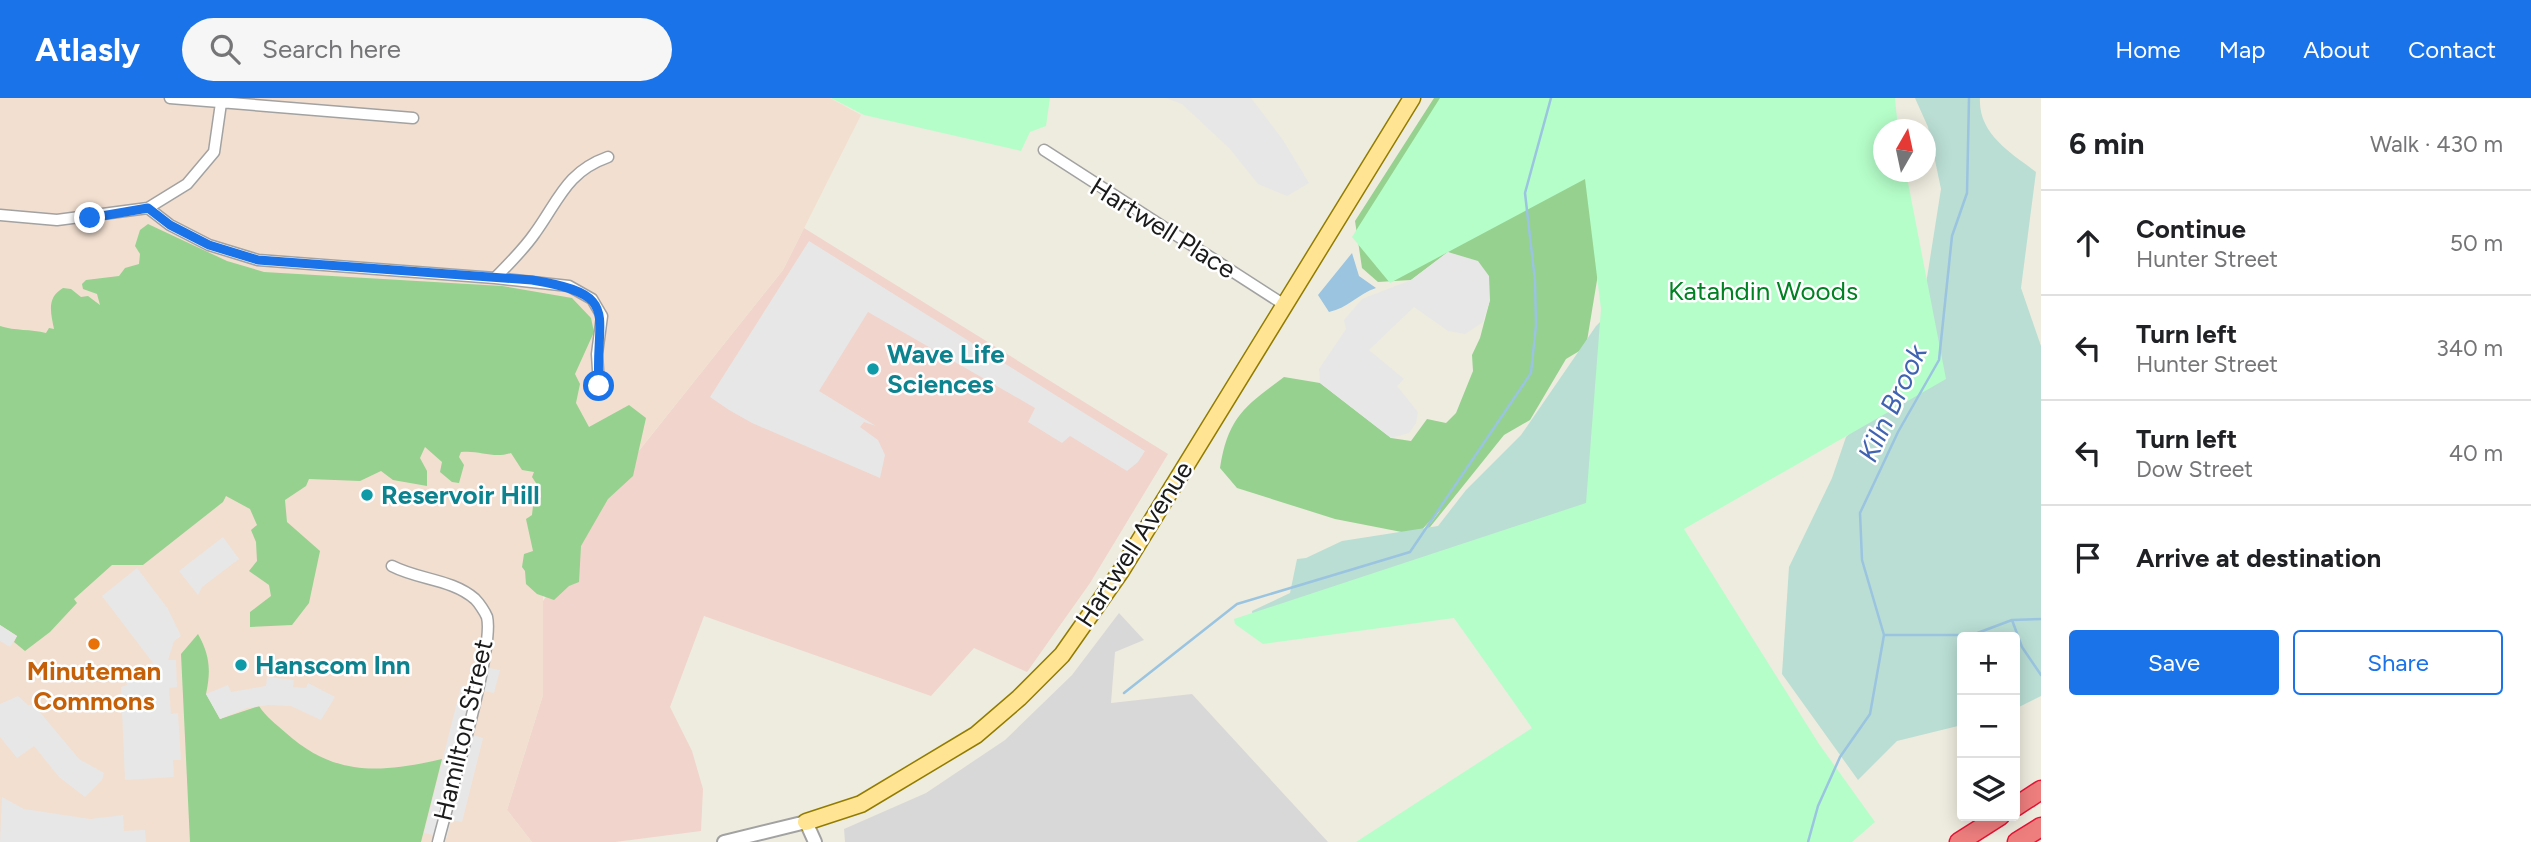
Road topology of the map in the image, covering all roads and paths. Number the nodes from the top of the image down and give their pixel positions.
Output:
1 (170, 98) edge
2 (1412, 98) edge
3 (221, 103) junction
4 (413, 118) dead end
5 (1044, 150) dead end
6 (608, 157) dead end
7 (148, 208) junction
8 (0, 215) edge
9 (495, 278) junction
10 (1283, 304) junction
11 (599, 386) dead end
12 (392, 566) dead end
13 (2041, 790) edge
14 (2020, 804) edge
15 (1992, 821) edge
16 (806, 822) junction
17 (2041, 827) edge
18 (439, 842) edge
19 (724, 842) edge
20 (815, 842) edge
21 (1959, 842) edge
22 (2017, 842) edge

1 - 3 street
2 - 10 main road, Hartwell Avenue
3 - 4 street
3 - 7 street
5 - 10 street, Hartwell Place
6 - 9 street
7 - 8 street
7 - 9 street
9 - 11 street
10 - 16 main road, Hartwell Avenue
12 - 18 street, Hamilton Street
13 - 14 highway
15 - 21 highway
16 - 19 street, Hartwell Avenue
16 - 20 street
17 - 22 highway

